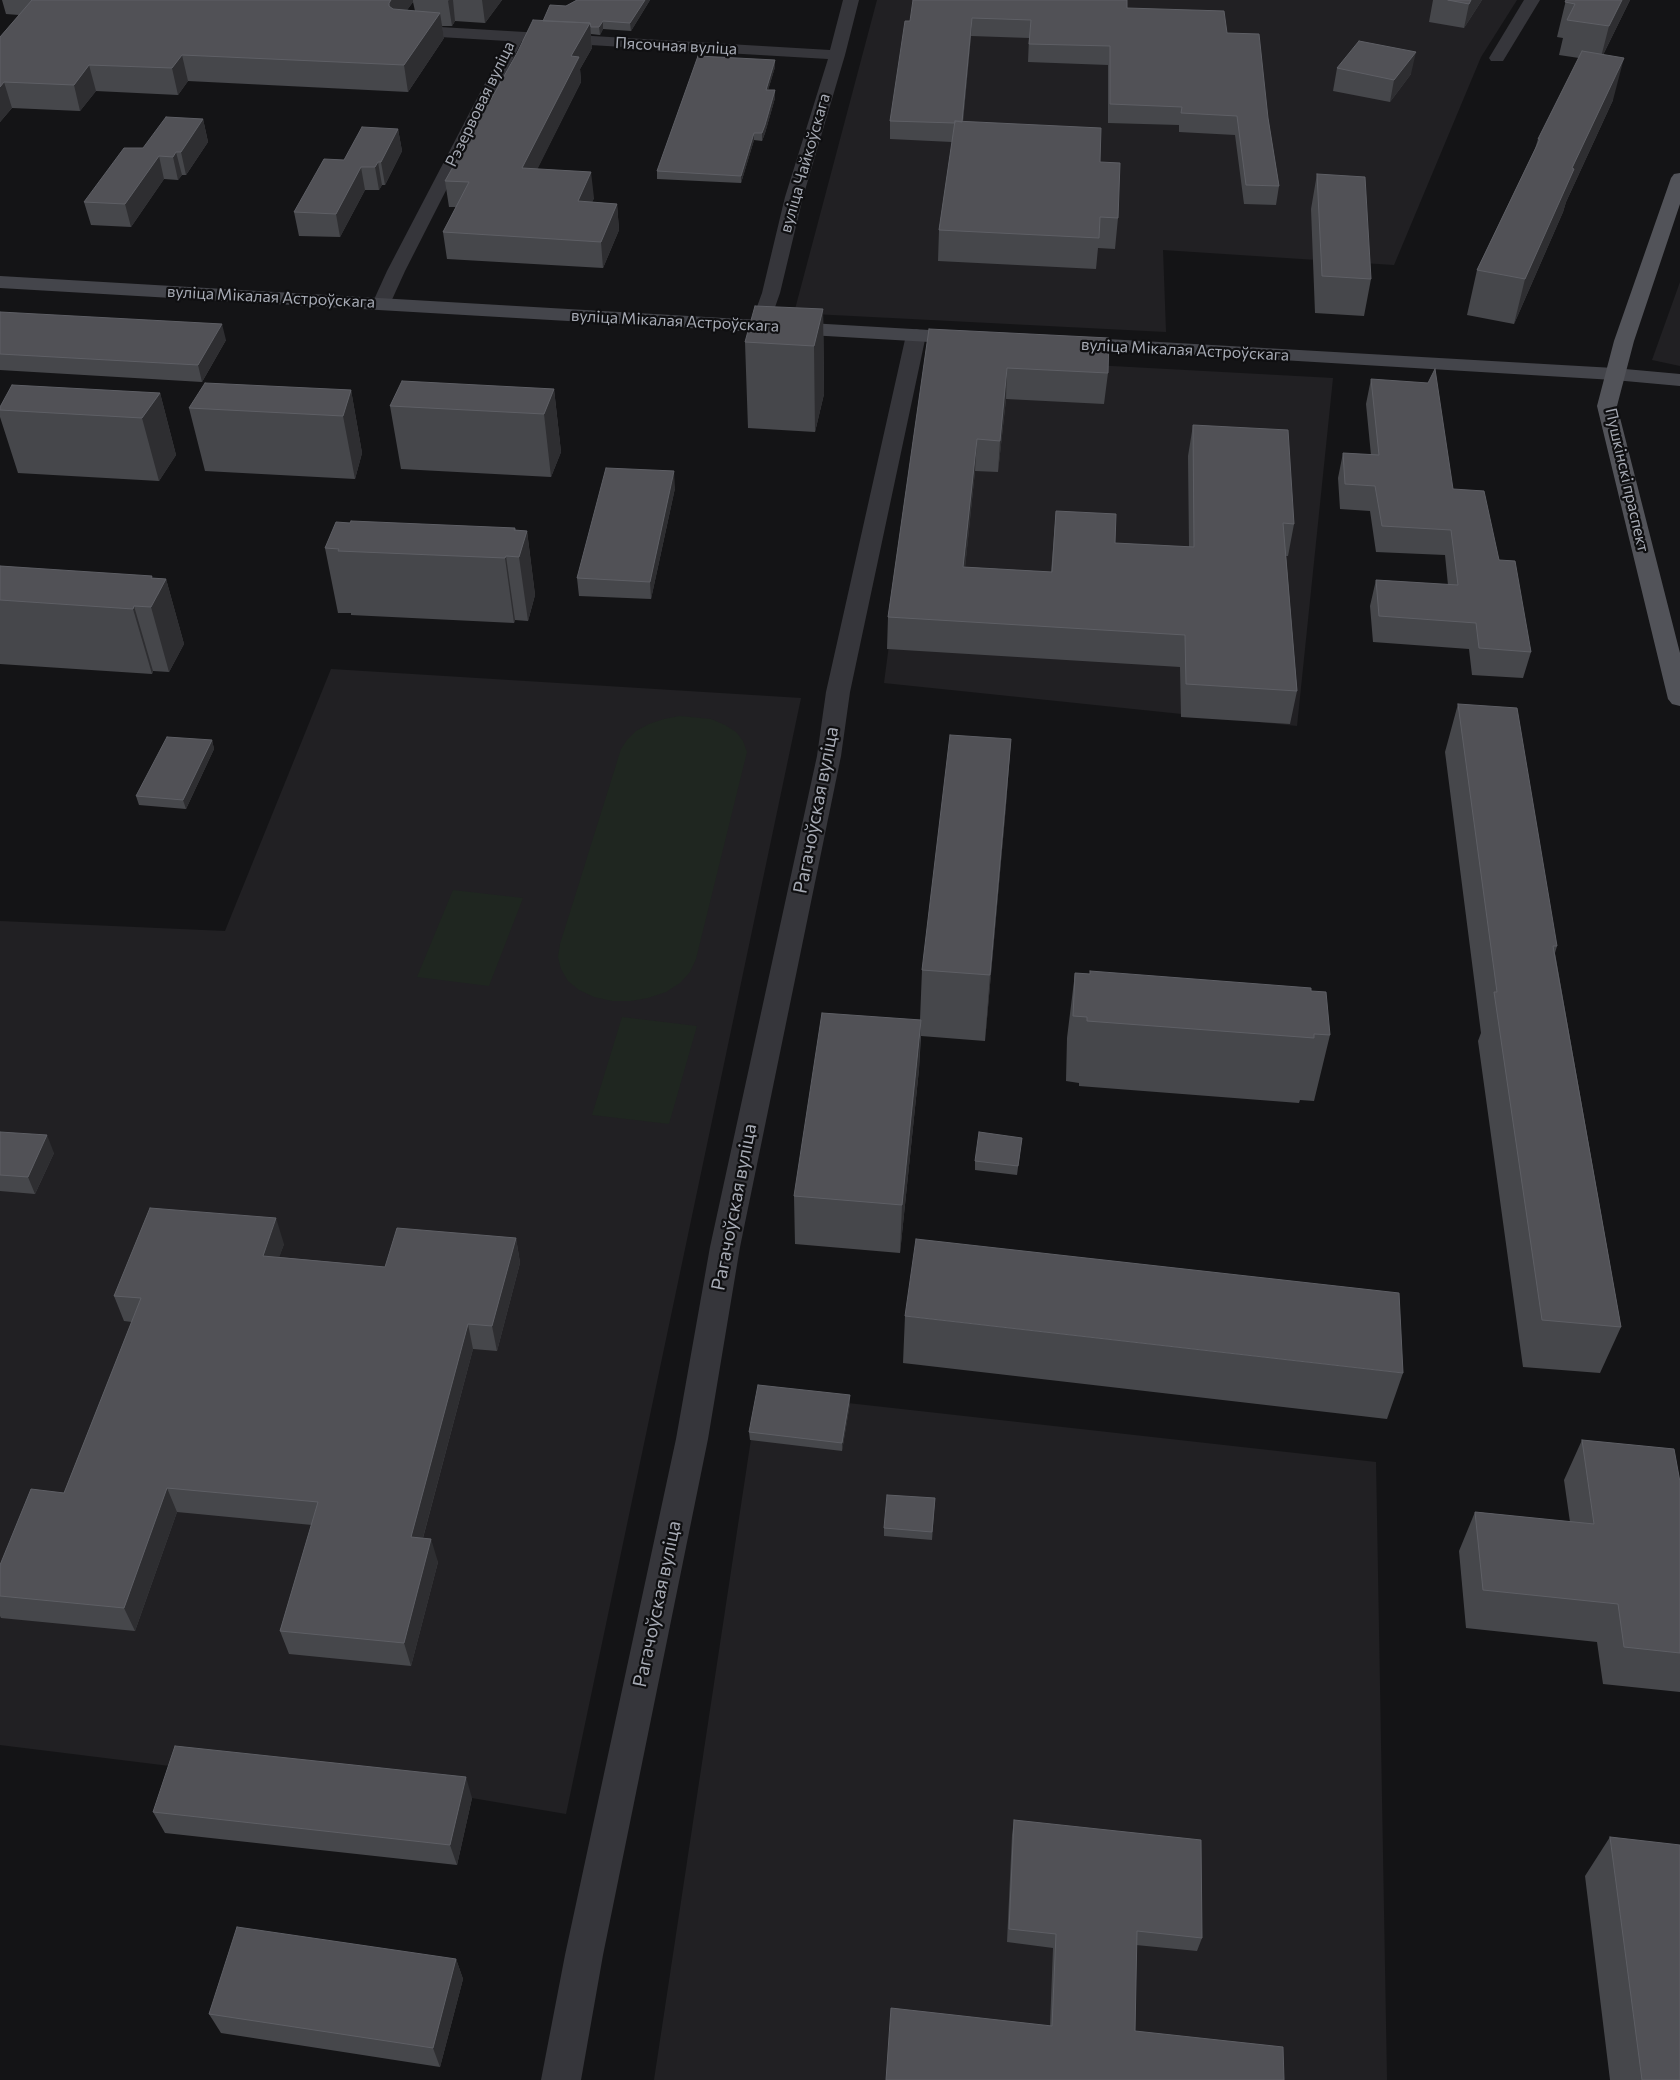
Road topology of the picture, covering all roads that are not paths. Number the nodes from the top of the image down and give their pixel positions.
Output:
1 (851, 0) edge
2 (1532, 0) edge
3 (414, 15) edge
4 (516, 38) junction
5 (836, 55) junction
6 (1497, 58) dead end
7 (1680, 178) edge
8 (0, 282) edge
9 (381, 304) junction
10 (760, 326) junction
11 (916, 336) junction
12 (985, 339) edge
13 (1054, 342) edge
14 (1614, 374) junction
15 (1680, 380) edge
16 (1680, 699) edge
17 (560, 2080) edge

1 - 5 street, вуліца Чайкоўскага
2 - 6 street
3 - 4 street, Рэзервовая вуліца
4 - 5 street, Пясочная вуліца
4 - 9 street, Рэзервовая вуліца
5 - 10 street, вуліца Чайкоўскага
7 - 14 main road, Пушкінскі праспект
8 - 9 main road, вуліца Мікалая Астроўскага
9 - 10 main road, вуліца Мікалая Астроўскага
10 - 11 main road, вуліца Мікалая Астроўскага
11 - 12 main road, вуліца Мікалая Астроўскага
11 - 17 street, Рагачоўская вуліца
13 - 14 main road, вуліца Мікалая Астроўскага
14 - 15 main road, вуліца Мікалая Астроўскага
14 - 16 main road, Пушкінскі праспект

